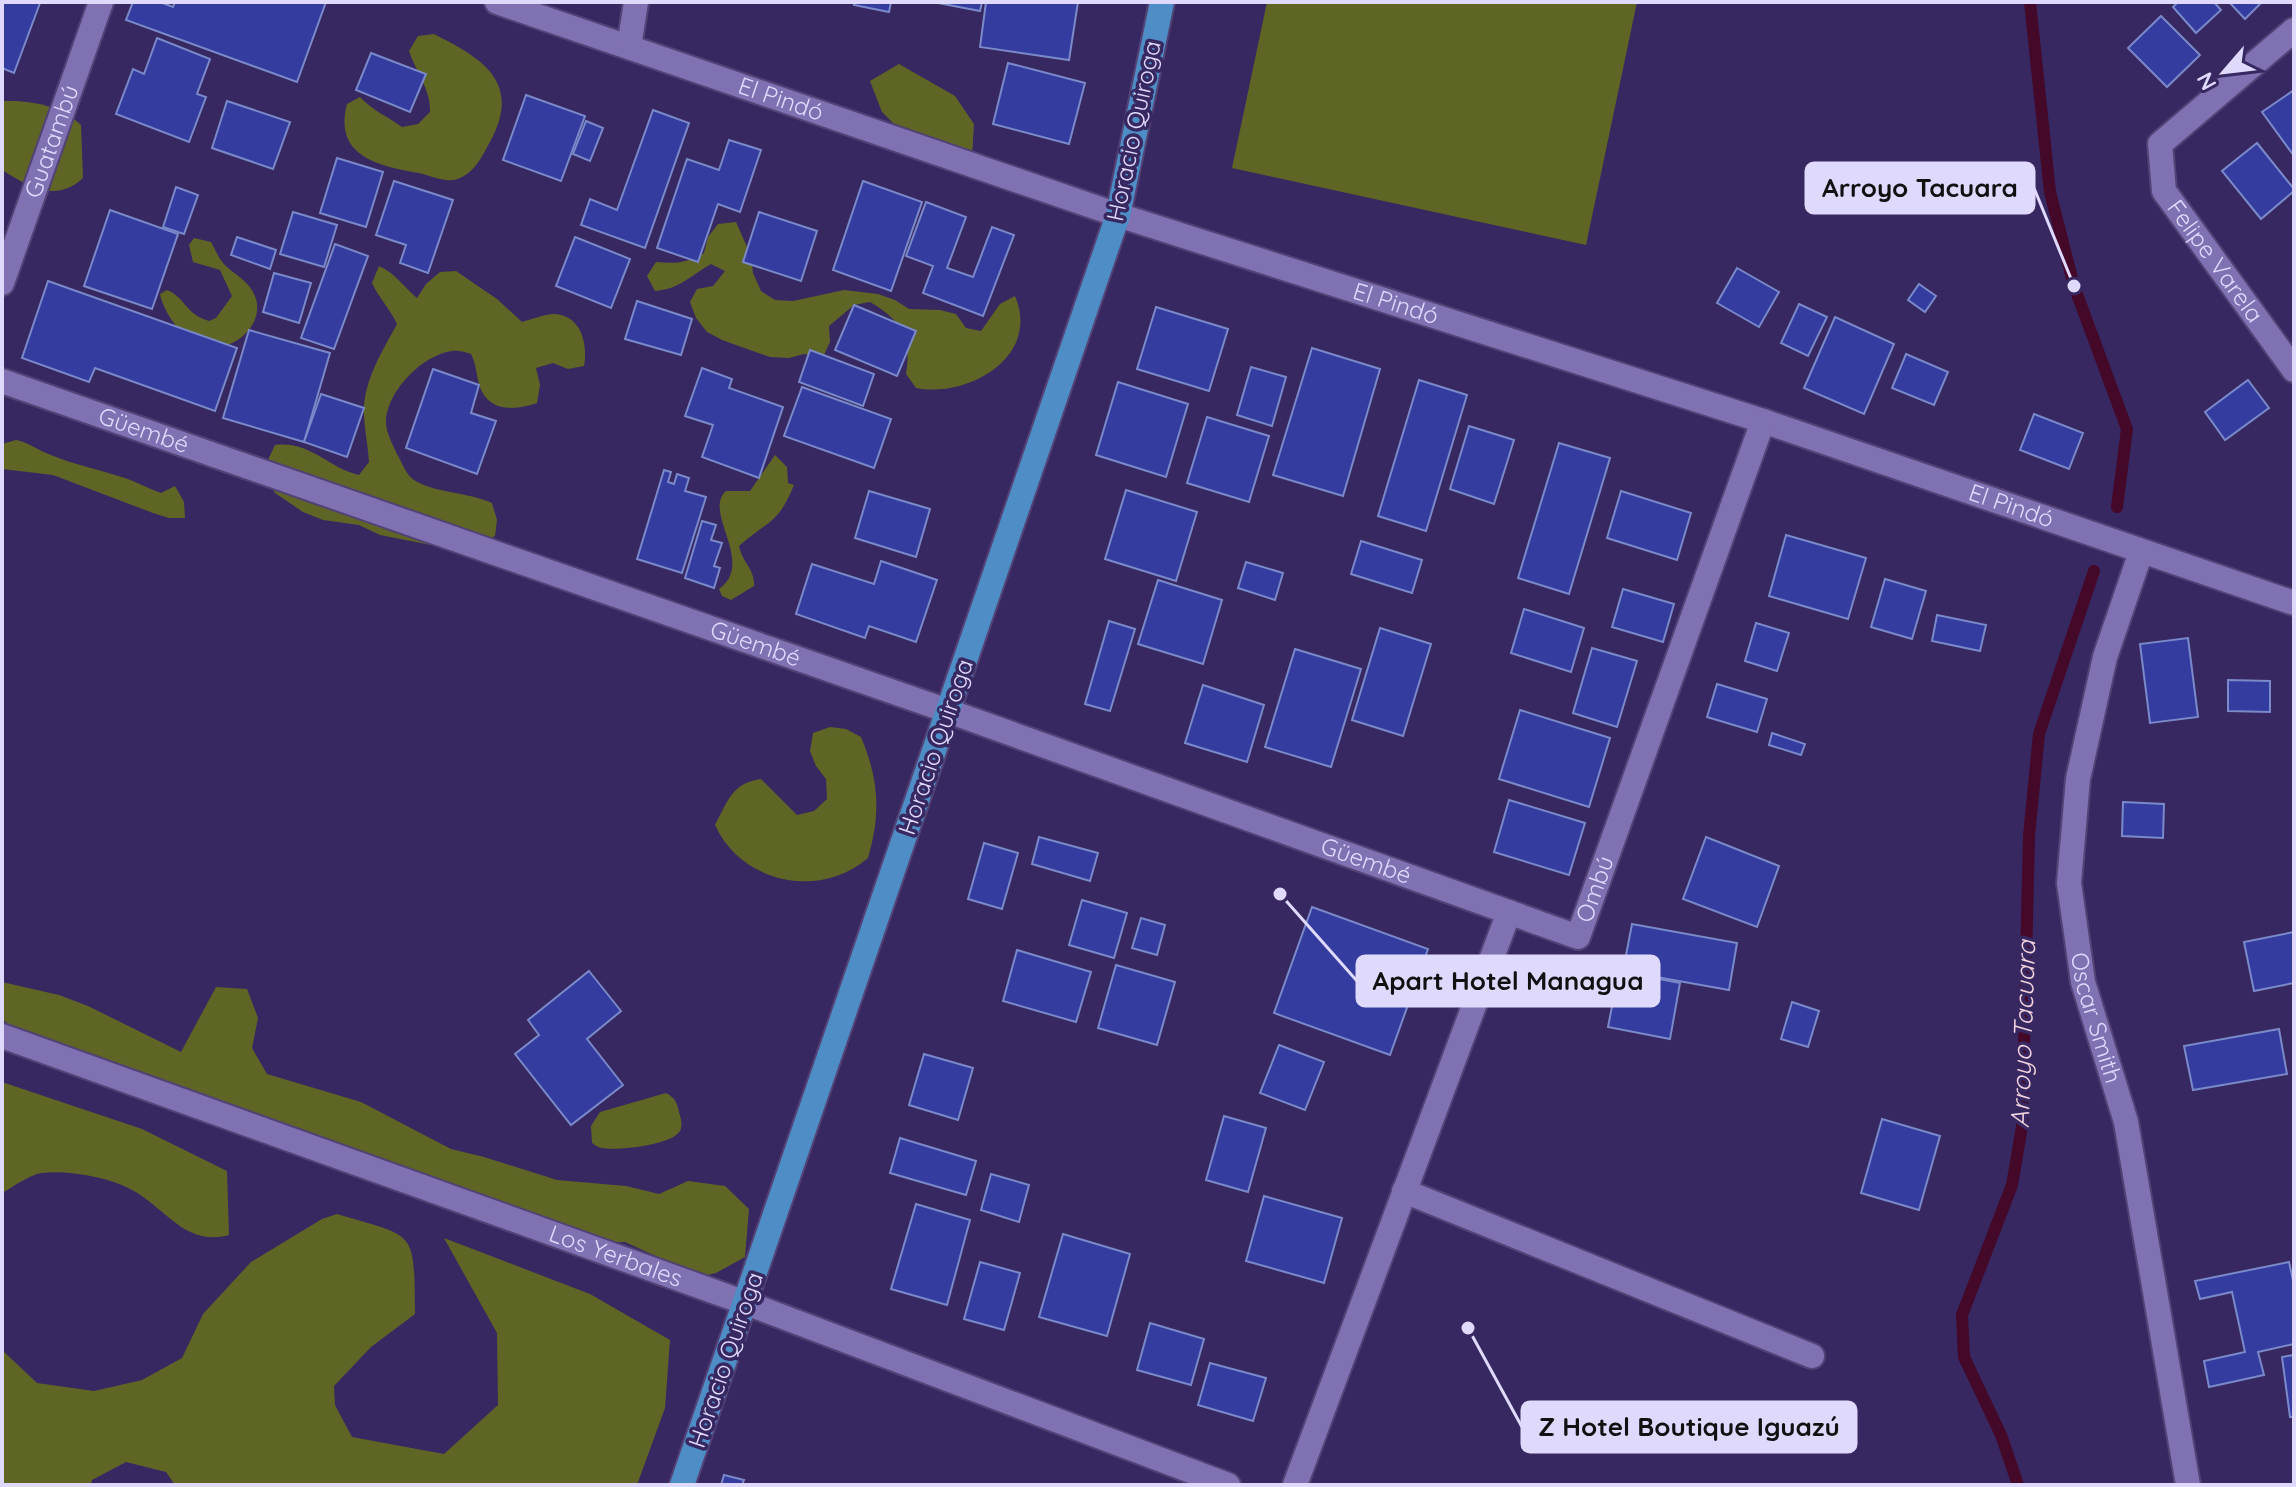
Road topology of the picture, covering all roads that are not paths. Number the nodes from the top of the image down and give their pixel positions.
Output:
1 (101, 2) edge
2 (497, 2) edge
3 (636, 2) edge
4 (1162, 2) edge
5 (2294, 30) edge
6 (629, 47) junction
7 (1118, 215) junction
8 (2, 283) edge
9 (2294, 370) edge
10 (2, 381) edge
11 (1763, 421) junction
12 (2141, 552) junction
13 (2294, 603) edge
14 (948, 711) junction
15 (1509, 912) junction
16 (2, 1036) edge
17 (1404, 1191) junction
18 (746, 1303) junction
19 (1812, 1356) dead end
20 (682, 1485) edge
21 (1228, 1485) edge
22 (1295, 1485) edge
23 (2188, 1485) edge

1 - 8 street, Guatambú
2 - 6 street, El Pindó
3 - 6 street
4 - 7 main road, Horacio Quiroga
5 - 9 street, Felipe Varela
6 - 7 street, El Pindó
7 - 11 street, El Pindó
7 - 14 main road, Horacio Quiroga
10 - 14 street, Güembé
11 - 12 street, El Pindó
11 - 15 street, Ombú
12 - 13 street, El Pindó
12 - 23 street, Oscar Smith
14 - 15 street, Güembé
14 - 18 main road, Horacio Quiroga
15 - 17 street
16 - 18 street, Los Yerbales
17 - 19 street
17 - 22 street
18 - 20 main road, Horacio Quiroga
18 - 21 street, Los Yerbales

